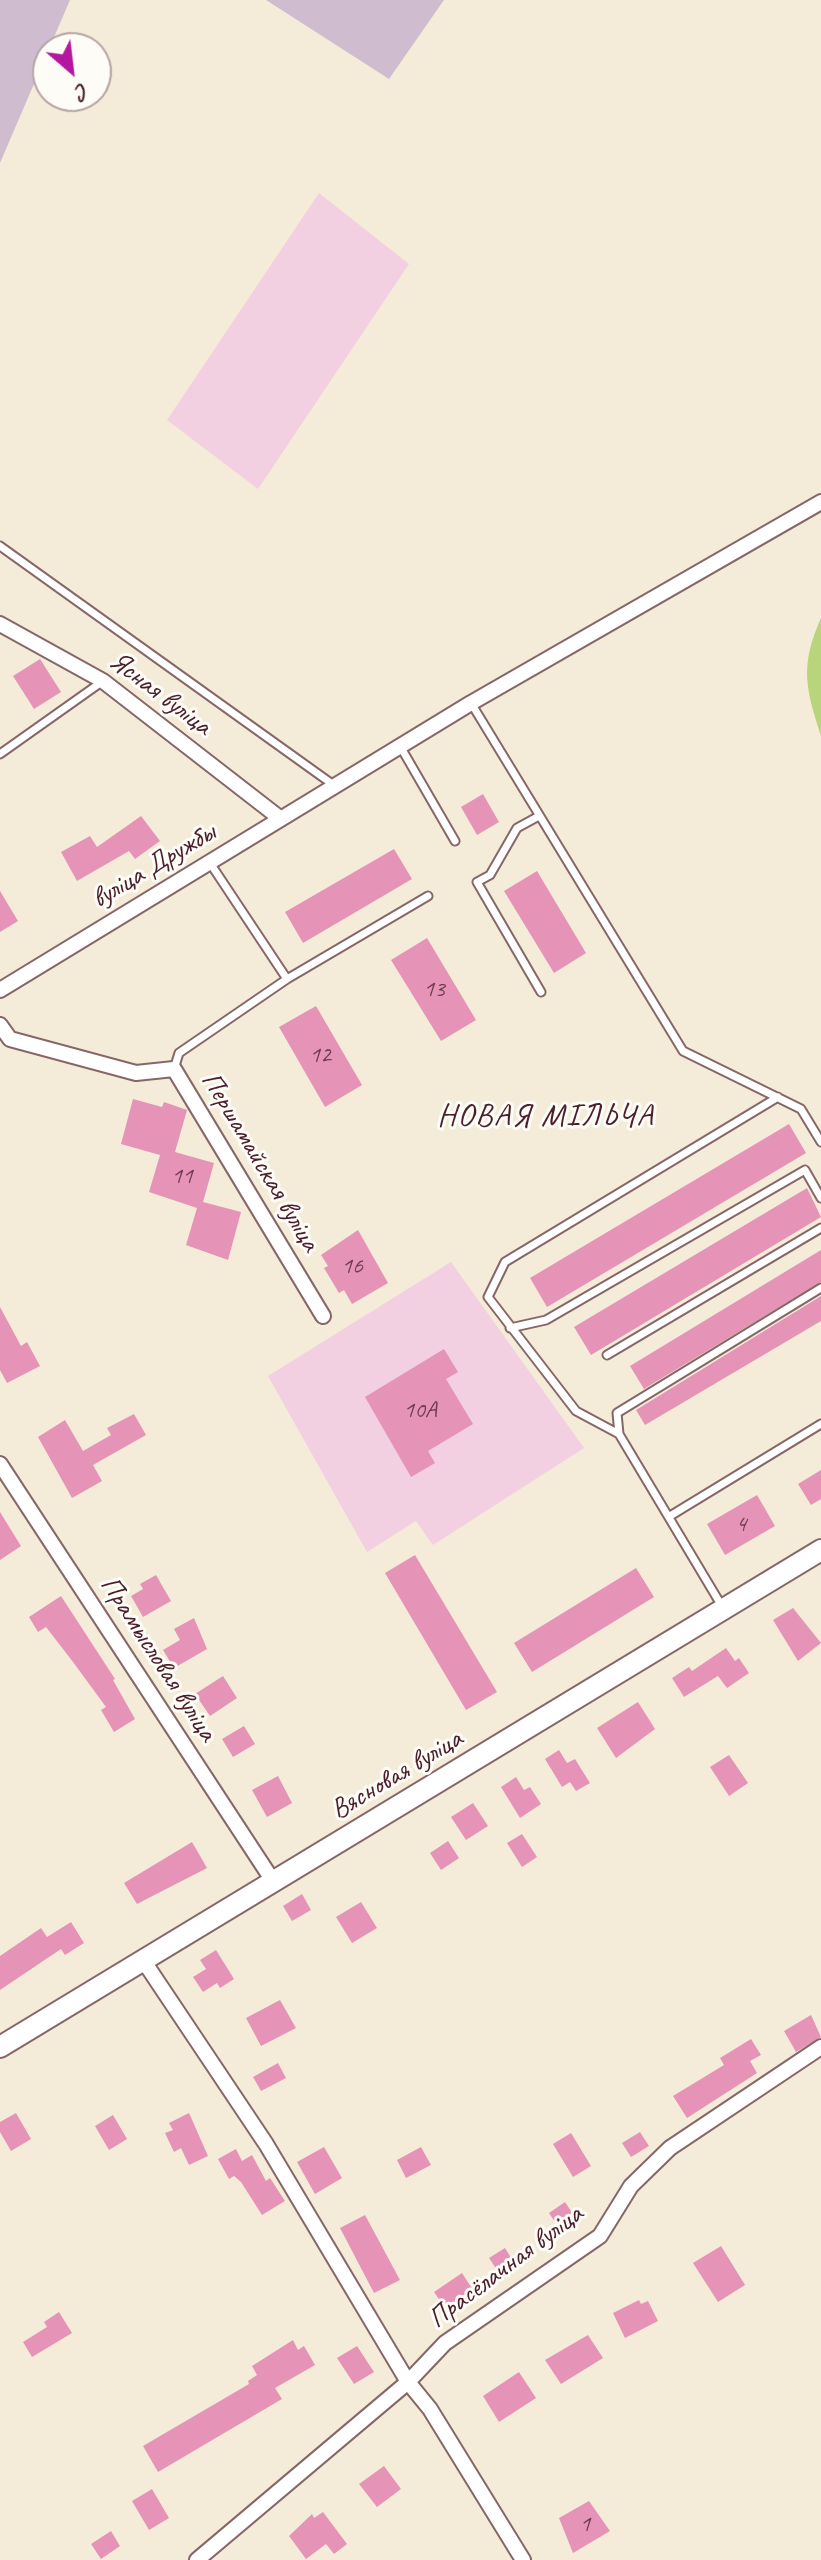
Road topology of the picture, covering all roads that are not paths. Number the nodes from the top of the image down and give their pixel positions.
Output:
1 (821, 502) edge
2 (0, 546) edge
3 (0, 624) edge
4 (103, 681) junction
5 (471, 703) junction
6 (400, 746) junction
7 (0, 754) edge
8 (335, 786) junction
9 (539, 816) junction
10 (281, 819) junction
11 (455, 841) dead end
12 (210, 863) junction
13 (428, 896) dead end
14 (287, 979) junction
15 (0, 990) edge
16 (541, 992) dead end
17 (0, 1025) edge
18 (174, 1069) junction
19 (778, 1097) junction
20 (821, 1142) edge
21 (821, 1198) edge
22 (821, 1228) edge
23 (821, 1288) edge
24 (323, 1316) dead end
25 (510, 1328) junction
26 (607, 1355) dead end
27 (821, 1424) edge
28 (619, 1434) junction
29 (2, 1474) edge
30 (670, 1516) junction
31 (821, 1550) edge
32 (724, 1610) junction
33 (273, 1881) junction
34 (143, 1960) junction
35 (0, 2047) edge
36 (821, 2047) edge
37 (408, 2382) junction
38 (197, 2560) edge
39 (523, 2560) edge

1 - 5 street, вуліца Дружбы
2 - 8 lane
3 - 4 street, Ясная вуліца
4 - 7 lane
4 - 10 street, Ясная вуліца
5 - 6 street, вуліца Дружбы
5 - 9 lane
6 - 8 street, вуліца Дружбы
6 - 11 lane
8 - 10 street, вуліца Дружбы
9 - 16 lane
9 - 19 lane
10 - 12 street, вуліца Дружбы
12 - 14 lane
12 - 15 street, вуліца Дружбы
13 - 14 lane
14 - 18 lane
17 - 18 street, Першамайская вуліца
18 - 24 street, Першамайская вуліца
19 - 20 lane
19 - 25 lane
21 - 25 lane
22 - 26 lane
23 - 28 lane
25 - 28 lane
27 - 30 lane
28 - 30 lane
29 - 33 street, Прамысловая вуліца
30 - 32 lane
31 - 32 street, Вясновая вуліца
32 - 33 street, Вясновая вуліца
33 - 34 street, Вясновая вуліца
34 - 35 street, Вясновая вуліца
34 - 37 street
36 - 37 street, Прасёлачная вуліца
37 - 38 street, Прасёлачная вуліца
37 - 39 street

